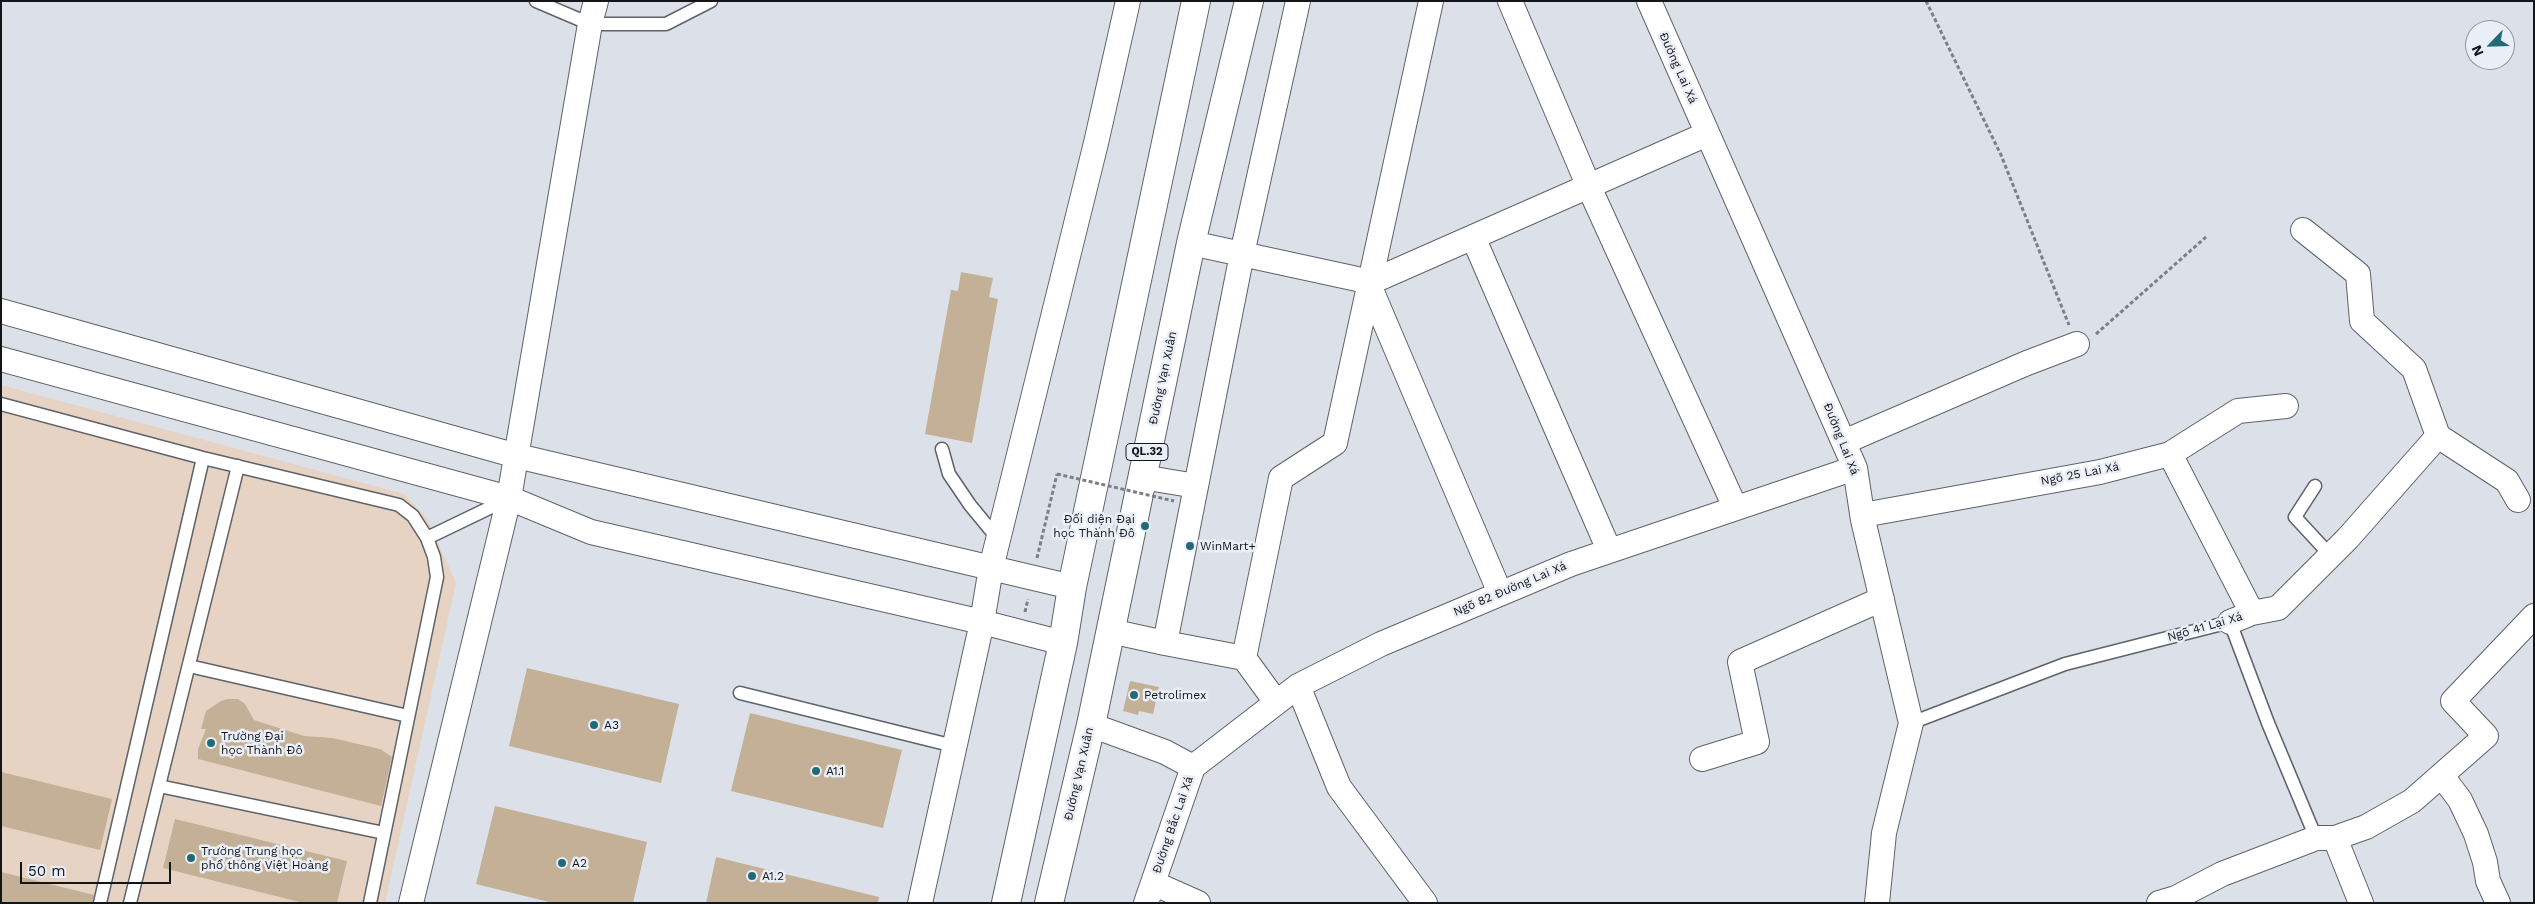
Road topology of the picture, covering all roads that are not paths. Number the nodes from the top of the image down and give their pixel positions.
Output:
1 (536, 1) edge
2 (596, 1) edge
3 (711, 1) edge
4 (1128, 1) edge
5 (1196, 1) edge
6 (1249, 1) edge
7 (1298, 1) edge
8 (1431, 1) edge
9 (1510, 1) edge
10 (1649, 1) edge
11 (590, 24) junction
12 (1707, 134) junction
13 (1589, 187) junction
14 (2303, 230) dead end
15 (1473, 237) junction
16 (1191, 243) junction
17 (1242, 254) junction
18 (1370, 283) junction
19 (1, 311) edge
20 (2077, 344) road end
21 (1, 359) edge
22 (1, 404) edge
23 (2286, 406) dead end
24 (2438, 436) junction
25 (1844, 442) junction
26 (942, 449) dead end
27 (2170, 454) junction
28 (518, 456) junction
29 (203, 458) junction
30 (238, 466) junction
31 (1855, 468) junction
32 (1142, 477) junction
33 (1196, 486) junction
34 (2315, 486) dead end
35 (510, 498) junction
36 (2518, 500) dead end
37 (1735, 507) junction
38 (1863, 515) junction
39 (427, 538) junction
40 (998, 539) junction
41 (1609, 550) junction
42 (2331, 556) junction
43 (991, 568) junction
44 (1072, 587) junction
45 (1500, 593) junction
46 (1882, 599) junction
47 (2534, 616) edge
48 (2241, 617) junction
49 (982, 622) junction
50 (1110, 631) junction
51 (1063, 643) junction
52 (1165, 643) junction
53 (1244, 658) junction
54 (188, 666) junction
55 (1298, 686) junction
56 (740, 693) dead end
57 (1276, 702) junction
58 (408, 716) junction
59 (1911, 723) junction
60 (1091, 725) junction
61 (954, 746) junction
62 (1702, 759) dead end
63 (1193, 767) junction
64 (2442, 776) junction
65 (159, 786) junction
66 (384, 833) junction
67 (2325, 838) junction
68 (1149, 893) edge
69 (2172, 901) edge
70 (1878, 902) edge
71 (100, 903) edge
72 (130, 903) edge
73 (370, 903) edge
74 (411, 903) edge
75 (920, 903) edge
76 (1006, 903) edge
77 (1049, 903) edge
78 (1198, 903) edge
79 (1425, 903) edge
80 (2361, 903) edge
81 (2498, 903) edge

1 - 11 lane
2 - 11 street
3 - 11 lane
4 - 40 street
5 - 44 highway
6 - 16 highway, Đường Vạn Xuân / QL.32
7 - 17 street
8 - 18 street
9 - 13 street
10 - 12 street, Đường Lai Xá
11 - 28 street
12 - 13 street
12 - 25 street, Đường Lai Xá
13 - 15 street
13 - 37 street
14 - 24 street
15 - 18 street
15 - 41 street
16 - 17 street
16 - 32 highway, Đường Vạn Xuân / QL.32
17 - 18 street
17 - 33 street
18 - 45 street
18 - 53 street
19 - 28 street
20 - 25 street
21 - 35 street
22 - 29 lane
23 - 27 street, Ngõ 25 Lai Xá
24 - 36 street
24 - 42 street, Ngõ 41 Lại Xá
25 - 31 street, Đường Lai Xá
26 - 40 lane
27 - 38 street, Ngõ 25 Lai Xá
27 - 48 street
28 - 35 street
28 - 43 street
29 - 30 lane
29 - 71 lane
30 - 39 lane
30 - 54 lane
31 - 37 street, Ngõ 82 Đường Lai Xá
31 - 38 street, Đường Lai Xá
32 - 33 street
32 - 50 highway, Đường Vạn Xuân / QL.32
33 - 52 street
34 - 42 lane
35 - 39 lane
35 - 49 street
35 - 74 street
37 - 41 street, Ngõ 82 Đường Lai Xá
38 - 46 street, Đường Lai Xá
39 - 58 lane
40 - 43 street
41 - 45 street, Ngõ 82 Đường Lai Xá
42 - 48 street, Ngõ 41 Lại Xá
43 - 44 street
43 - 49 street
44 - 51 highway
45 - 55 street, Ngõ 82 Đường Lai Xá
46 - 59 street, Đường Lai Xá
46 - 62 street
47 - 64 street
48 - 59 lane, Ngõ 41 Lại Xá
48 - 67 lane
49 - 51 street
49 - 61 street
50 - 52 street
50 - 60 highway, Đường Vạn Xuân / QL.32
51 - 76 highway
52 - 53 street
53 - 57 street
54 - 58 lane
54 - 65 lane
55 - 57 street, Ngõ 82 Đường Lai Xá
55 - 79 street
56 - 61 lane
57 - 63 street, Ngõ 82 Đường Lai Xá
58 - 66 lane
59 - 70 street, Đường Lai Xá
60 - 63 street, Đường Bắc Lai Xá
60 - 77 highway, Đường Vạn Xuân / QL.32
61 - 75 street
63 - 68 street, Đường Bắc Lai Xá
64 - 67 street
64 - 81 street
65 - 66 lane
65 - 72 lane
66 - 73 lane
67 - 69 street
67 - 80 street
68 - 78 street

